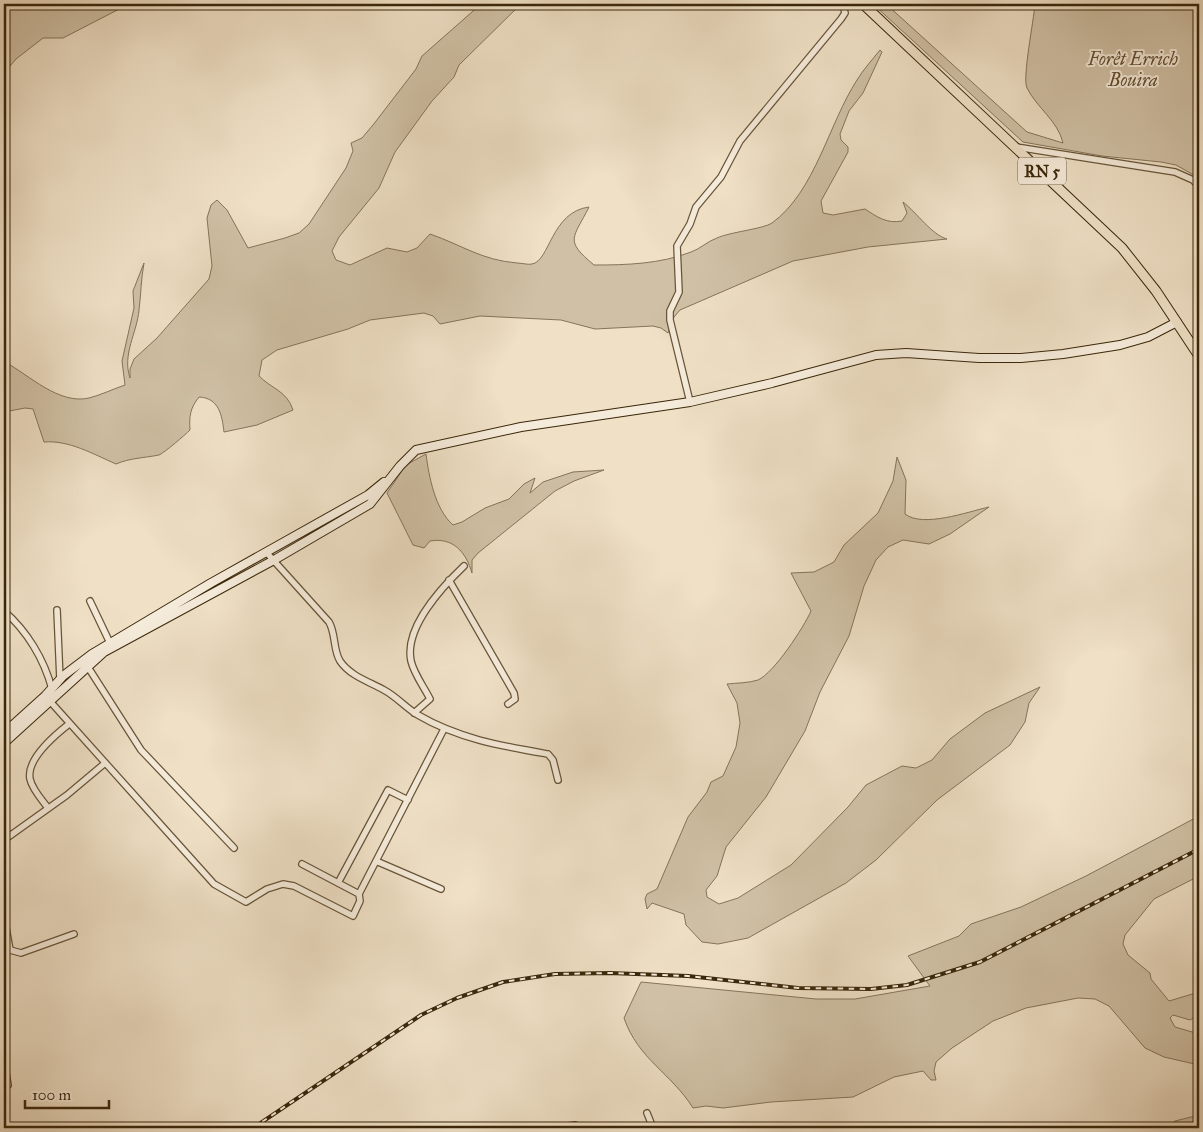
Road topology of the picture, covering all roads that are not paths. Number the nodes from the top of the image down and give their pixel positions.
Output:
1 (843, 4) edge
2 (863, 4) edge
3 (1016, 147) junction
4 (1199, 187) edge
5 (1177, 322) junction
6 (1199, 356) edge
7 (690, 402) junction
8 (388, 480) junction
9 (278, 545) junction
10 (266, 552) junction
11 (284, 554) junction
12 (274, 560) junction
13 (464, 566) dead end
14 (449, 580) junction
15 (90, 601) dead end
16 (57, 610) dead end
17 (4, 611) edge
18 (110, 643) junction
19 (85, 663) junction
20 (60, 680) junction
21 (52, 688) junction
22 (48, 699) junction
23 (508, 704) dead end
24 (414, 713) junction
25 (68, 724) junction
26 (444, 729) junction
27 (4, 734) edge
28 (4, 743) edge
29 (104, 764) junction
30 (558, 780) dead end
31 (408, 800) junction
32 (48, 808) junction
33 (4, 840) edge
34 (234, 848) dead end
35 (376, 861) junction
36 (302, 864) dead end
37 (338, 883) junction
38 (441, 889) dead end
39 (359, 894) junction
40 (4, 917) edge
41 (74, 934) dead end
42 (7, 951) edge
43 (4, 1061) edge
44 (8, 1085) dead end
45 (647, 1113) dead end
46 (575, 1125) dead end
47 (555, 1128) edge
48 (653, 1128) edge

1 - 7 street
2 - 3 main road, RN 5
3 - 4 street
3 - 5 main road, RN 5
5 - 6 main road, RN 5
5 - 7 street
7 - 8 street
8 - 9 street
8 - 11 street
9 - 10 street
9 - 11 street
10 - 12 street
10 - 18 street
11 - 12 street
12 - 19 street
12 - 24 street
13 - 14 street
14 - 23 street
14 - 24 street
15 - 18 street
16 - 20 street
17 - 21 street
18 - 19 street
19 - 20 street
19 - 22 street
19 - 34 street
20 - 21 street
21 - 22 street
22 - 25 street
22 - 27 street
22 - 28 street
24 - 26 street
25 - 29 street
25 - 32 street
26 - 30 street
26 - 31 street
29 - 32 street
29 - 39 street
31 - 35 street
31 - 37 street
32 - 33 street
35 - 38 street
35 - 39 street
36 - 37 street
37 - 39 street
40 - 42 street
41 - 42 street
43 - 44 street
45 - 48 street
46 - 47 street

